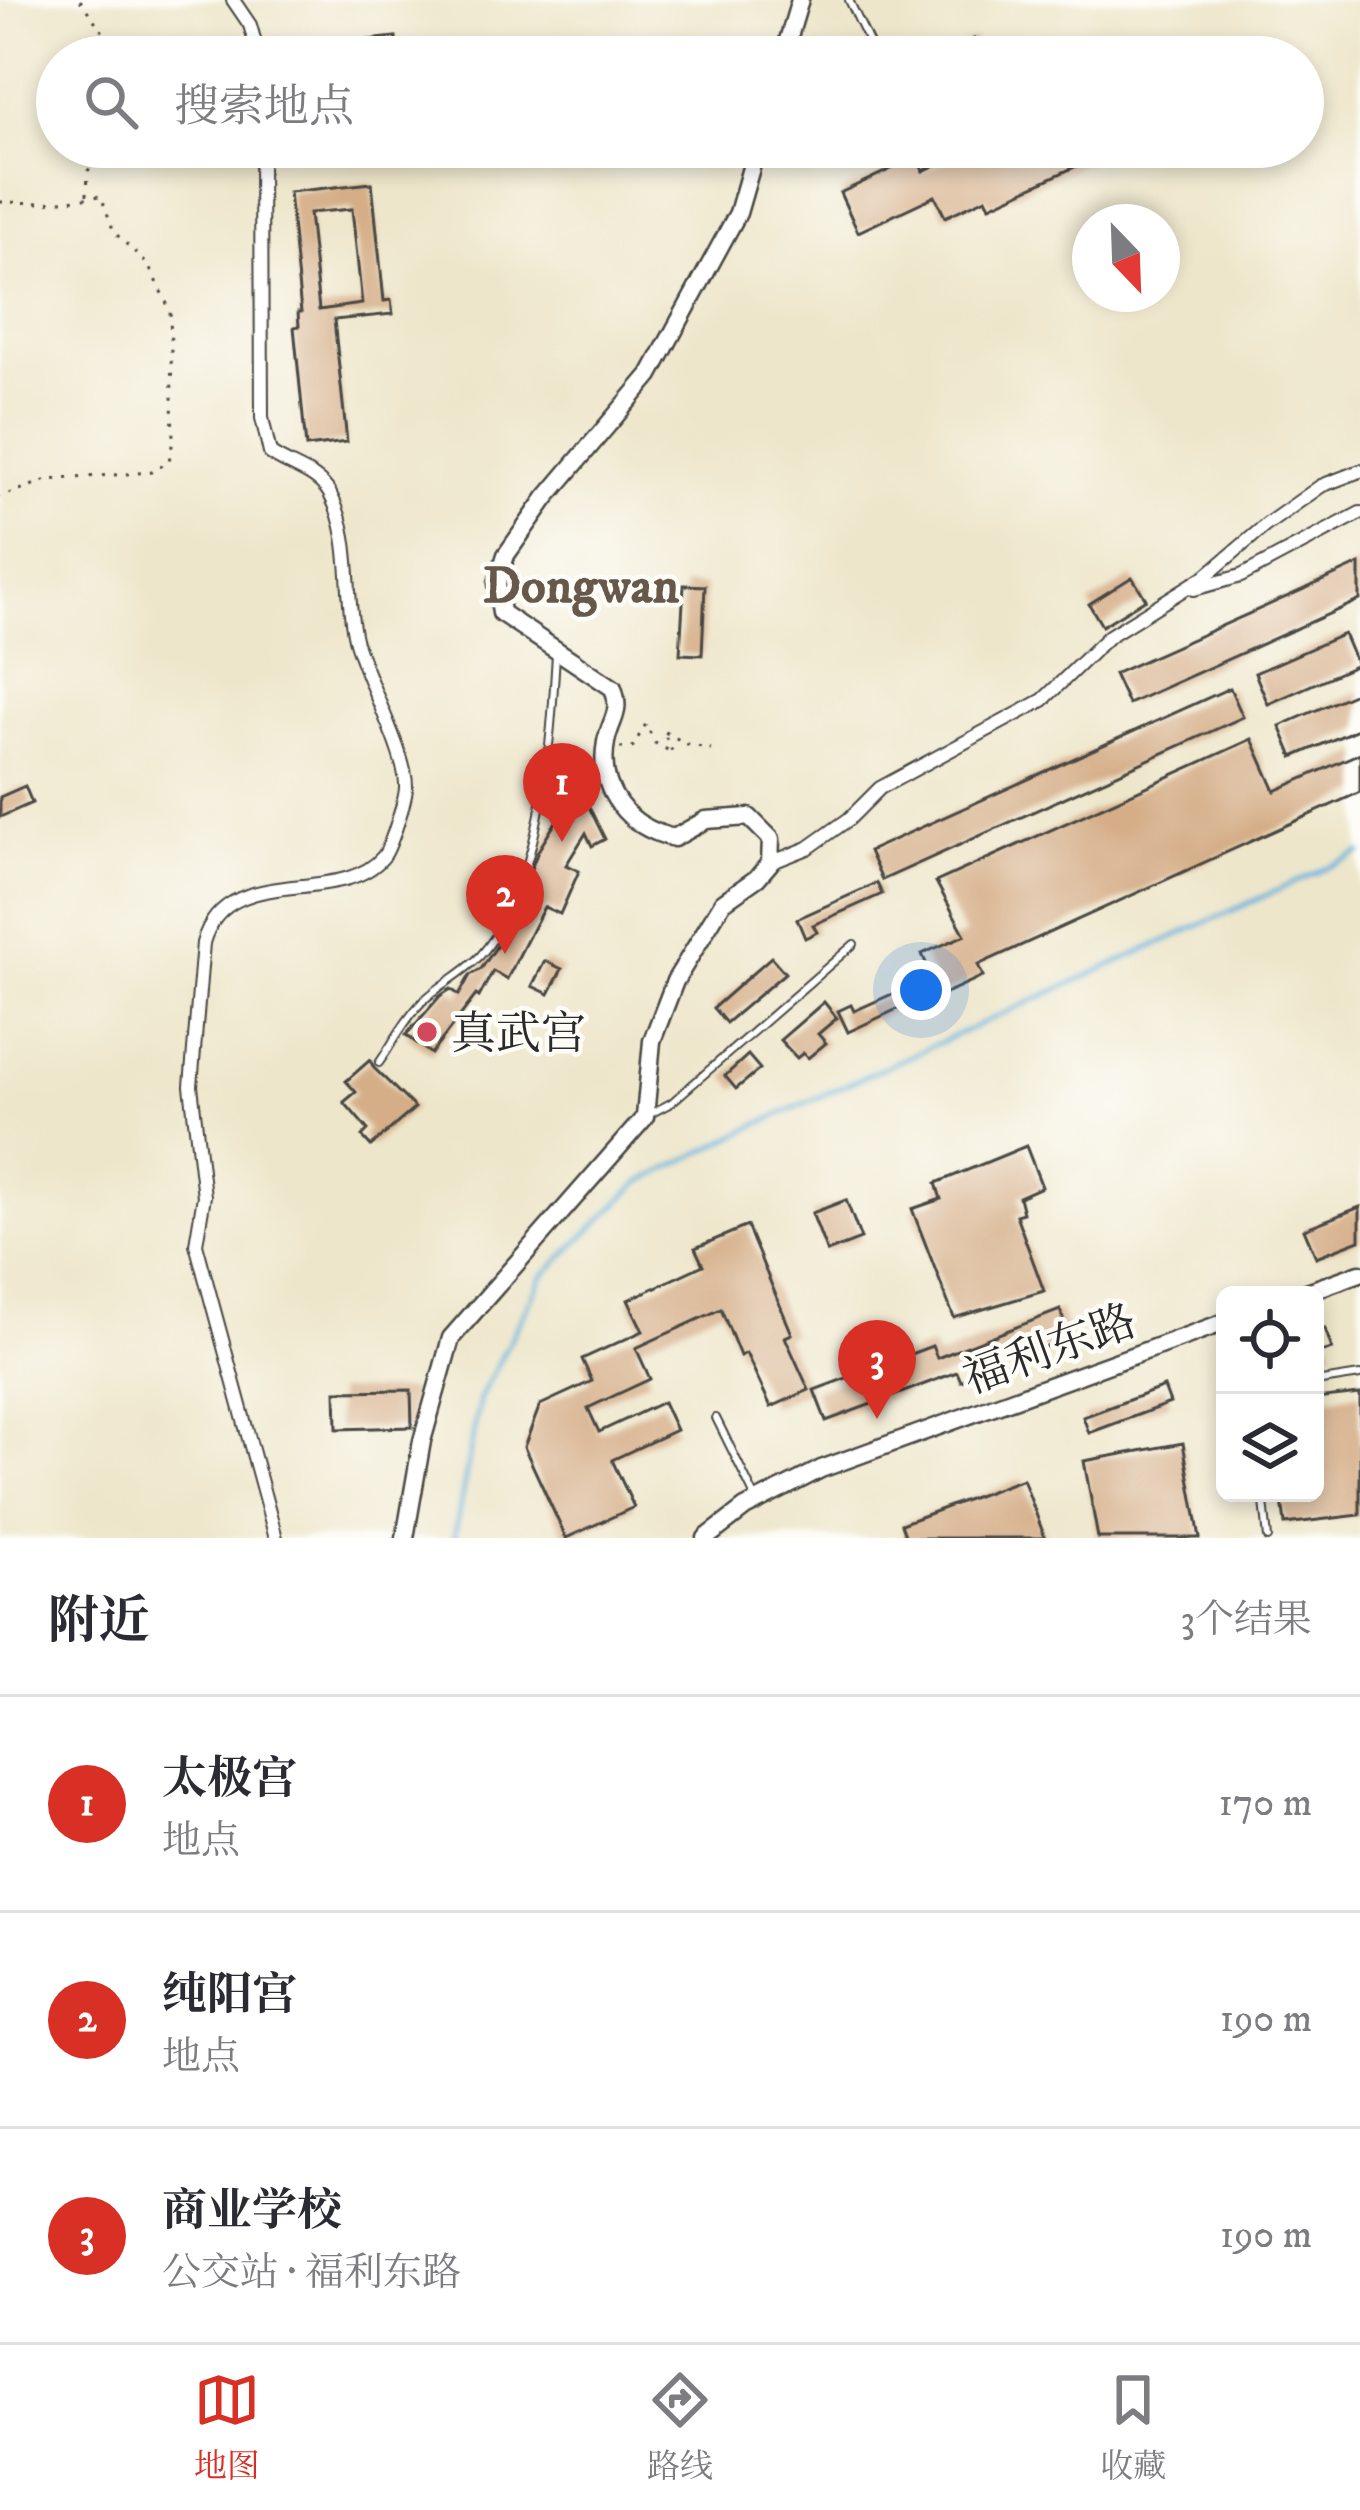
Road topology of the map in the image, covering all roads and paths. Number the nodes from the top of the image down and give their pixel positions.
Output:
1 (80, 0) edge
2 (233, 0) edge
3 (800, 0) edge
4 (849, 0) edge
5 (106, 36) edge
6 (253, 36) edge
7 (789, 36) edge
8 (866, 36) edge
9 (90, 168) edge
10 (261, 168) edge
11 (751, 168) edge
12 (87, 198) junction
13 (0, 202) edge
14 (1360, 471) edge
15 (0, 497) edge
16 (1360, 513) edge
17 (1181, 593) junction
18 (556, 650) junction
19 (606, 748) junction
20 (711, 749) dead end
21 (770, 863) junction
22 (854, 944) dead end
23 (379, 1063) dead end
24 (645, 1117) junction
25 (1360, 1273) edge
26 (1324, 1286) edge
27 (1216, 1325) edge
28 (1360, 1375) edge
29 (1324, 1381) edge
30 (716, 1418) dead end
31 (757, 1502) junction
32 (1263, 1502) edge
33 (276, 1538) edge
34 (405, 1538) edge
35 (706, 1538) edge
36 (1268, 1538) edge

1 - 5 path
2 - 6 street
3 - 7 main road
4 - 8 lane
9 - 12 path
10 - 33 street
11 - 18 main road
12 - 13 path
12 - 15 path
14 - 17 street
16 - 17 street
17 - 21 street
18 - 19 main road
18 - 23 lane
19 - 20 path
19 - 21 main road
21 - 24 main road
22 - 24 lane
24 - 34 main road
25 - 26 main road
27 - 31 main road, 福利东路
28 - 29 lane
30 - 31 lane
31 - 35 main road, 福利东路
32 - 36 lane

